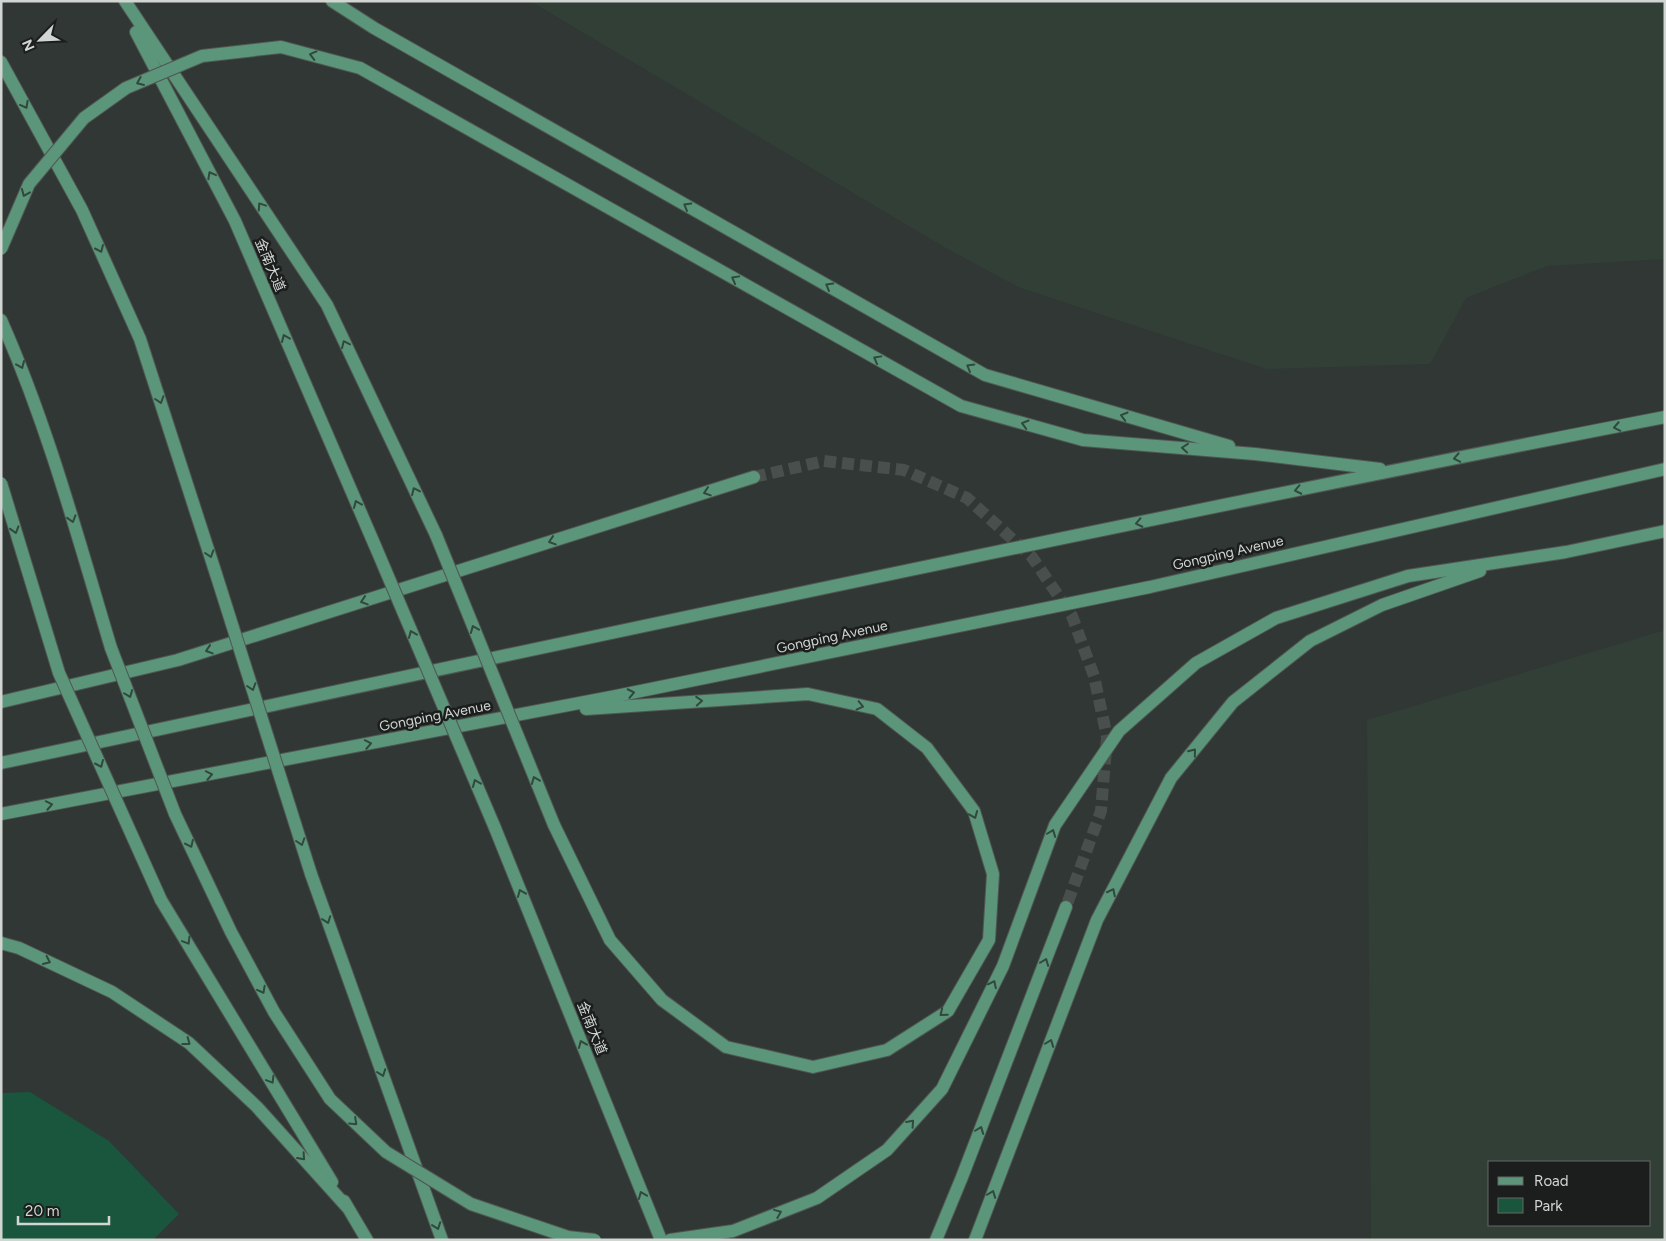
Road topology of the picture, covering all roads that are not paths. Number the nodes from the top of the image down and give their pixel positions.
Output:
1 (120, 1) edge
2 (124, 1) edge
3 (332, 1) edge
4 (1, 62) edge
5 (1, 249) edge
6 (1, 320) edge
7 (1665, 418) edge
8 (1255, 454) junction
9 (1665, 469) edge
10 (1390, 471) junction
11 (754, 477) tunnel mouth
12 (1, 483) edge
13 (1665, 531) edge
14 (1511, 560) junction
15 (1, 702) edge
16 (529, 713) junction
17 (1, 763) edge
18 (1, 814) edge
19 (1066, 907) tunnel mouth
20 (1, 943) edge
21 (347, 1207) junction
22 (367, 1240) edge
23 (442, 1240) edge
24 (595, 1240) edge
25 (661, 1240) edge
26 (670, 1240) edge
27 (936, 1240) edge
28 (975, 1240) edge

25 -> 1 main road, 金南大道, bridge
16 -> 2 main road, bridge
8 -> 3 main road
4 -> 23 main road, bridge
8 -> 5 main road, bridge
6 -> 24 main road, bridge
7 -> 10 main road
8 - 10 main road
16 -> 9 main road, Gongping Avenue
10 -> 17 main road
11 -> 15 main road
12 -> 21 main road, bridge
13 - 14 main road
26 -> 14 main road
28 -> 14 main road
18 -> 16 main road, Gongping Avenue
27 -> 19 main road
20 -> 21 main road
21 - 22 main road

